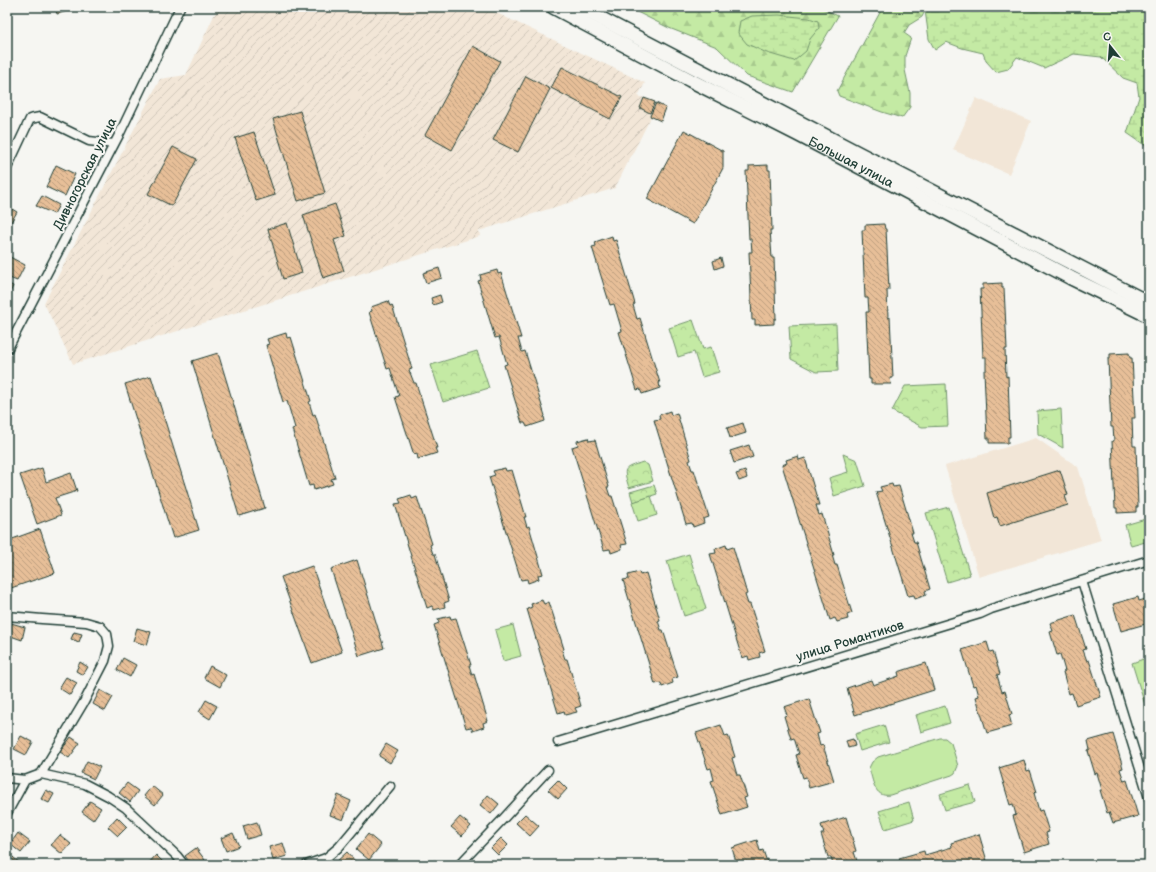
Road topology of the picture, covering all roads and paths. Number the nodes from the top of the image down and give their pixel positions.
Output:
1 (180, 7) edge
2 (553, 7) edge
3 (579, 7) edge
4 (799, 128) junction
5 (114, 144) junction
6 (7, 168) edge
7 (1149, 303) edge
8 (1149, 316) edge
9 (7, 350) edge
10 (1149, 560) edge
11 (1082, 581) junction
12 (7, 616) edge
13 (558, 742) dead end
14 (548, 770) dead end
15 (41, 774) junction
16 (7, 778) edge
17 (25, 780) junction
18 (390, 786) dead end
19 (1149, 798) edge
20 (7, 813) edge
21 (184, 865) edge
22 (306, 865) edge
23 (459, 865) edge

1 - 5 street, Дивногорская улица
2 - 4 main road, Большая улица
3 - 4 main road, Большая улица
4 - 7 main road, Большая улица
4 - 8 main road, Большая улица
5 - 6 street
5 - 9 street, Дивногорская улица
10 - 11 street, улица Романтиков
11 - 13 street, улица Романтиков
11 - 19 street
12 - 15 street
14 - 23 street
15 - 17 street
15 - 21 street
16 - 17 street
17 - 20 street
18 - 22 street

